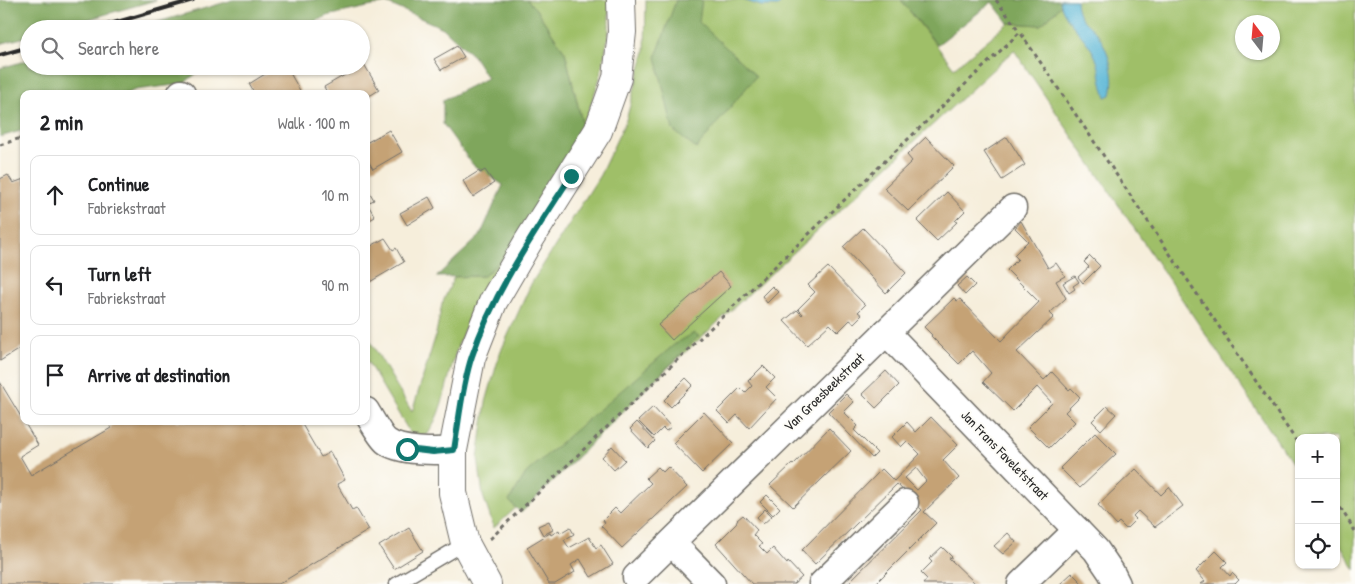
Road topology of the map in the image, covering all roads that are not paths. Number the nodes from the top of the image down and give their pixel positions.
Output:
1 (621, 0) edge
2 (1013, 208) dead end
3 (886, 332) junction
4 (370, 417) edge
5 (454, 450) junction
6 (905, 504) dead end
7 (1077, 530) junction
8 (672, 543) junction
9 (468, 549) junction
10 (636, 577) dead end
11 (396, 584) edge
12 (487, 584) edge
13 (712, 584) edge
14 (822, 584) edge
15 (1021, 584) edge
16 (1117, 584) edge

1 - 5 main road
2 - 3 street, Van Groesbeekstraat
3 - 7 street, Jan Frans Faveletstraat
3 - 8 street, Van Groesbeekstraat
4 - 5 street
5 - 9 main road
6 - 14 street
7 - 15 street
7 - 16 street, Jan Frans Faveletstraat
8 - 10 street, Van Groesbeekstraat
8 - 13 street
9 - 11 lane
9 - 12 main road

